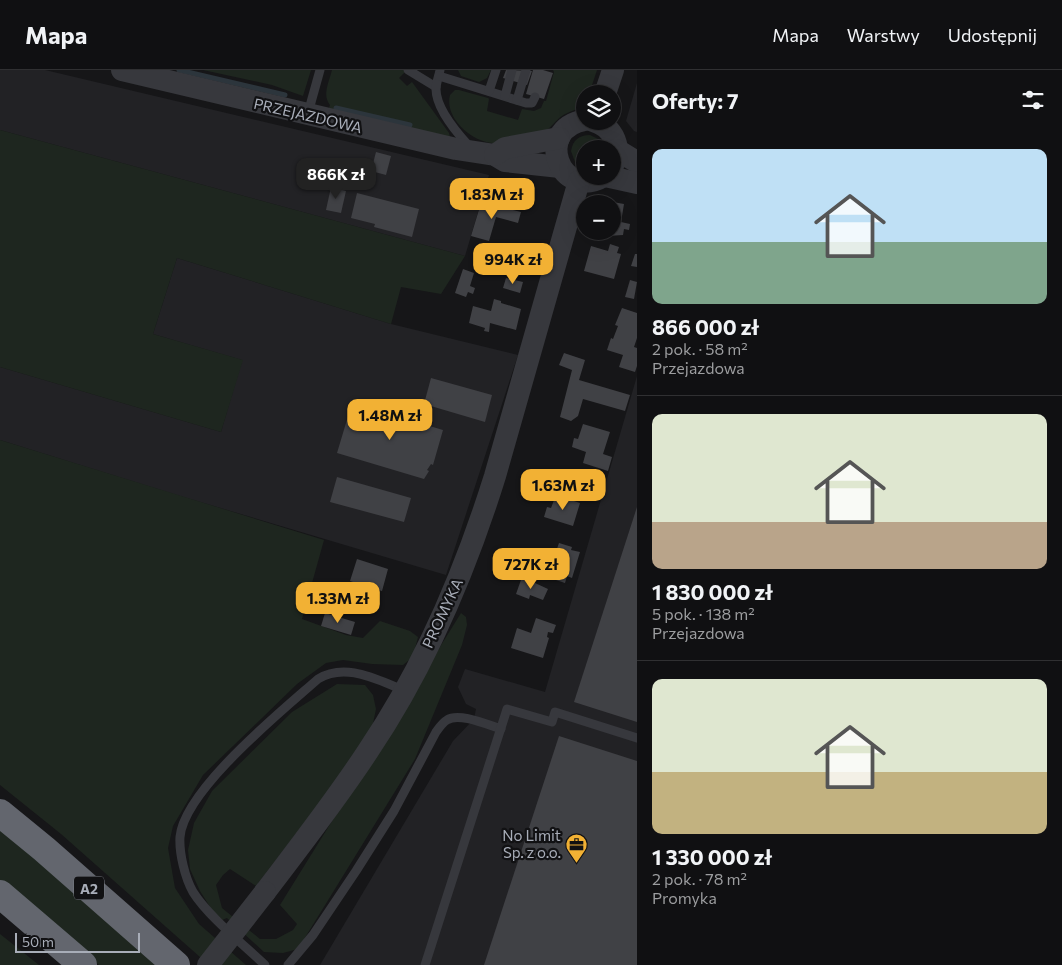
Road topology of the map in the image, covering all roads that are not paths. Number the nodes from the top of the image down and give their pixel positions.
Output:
1 (122, 70) edge
2 (320, 70) edge
3 (408, 70) edge
4 (496, 70) edge
5 (512, 70) edge
6 (526, 70) edge
7 (613, 70) edge
8 (439, 72) edge
9 (608, 85) edge
10 (436, 87) junction
11 (489, 91) junction
12 (505, 96) junction
13 (535, 97) dead end
14 (517, 100) junction
15 (307, 114) junction
16 (576, 125) edge
17 (559, 138) junction
18 (484, 154) junction
19 (621, 160) edge
20 (637, 162) edge
21 (560, 167) junction
22 (576, 179) edge
23 (621, 180) edge
24 (637, 183) edge
25 (578, 185) edge
26 (405, 690) junction
27 (501, 730) junction
28 (637, 738) edge
29 (0, 813) edge
30 (0, 894) edge
31 (84, 965) edge
32 (176, 965) edge
33 (208, 965) edge
34 (265, 965) edge
35 (288, 965) edge
36 (425, 965) edge

1 - 15 street, PRZEJAZDOWA
2 - 15 lane
3 - 10 lane
4 - 11 lane
5 - 12 lane
6 - 14 lane
7 - 9 street
8 - 10 lane
8 - 11 lane
10 - 18 lane
11 - 12 lane
12 - 14 lane
13 - 14 lane
15 - 18 street, PRZEJAZDOWA
16 - 17 street
17 - 18 street
17 - 21 street
18 - 21 street, PRZEJAZDOWA
19 - 20 street
21 - 22 street
23 - 24 street
25 - 26 street, PROMYKA
26 - 33 street, PROMYKA, bridge
26 - 34 lane
27 - 28 lane
27 - 35 lane
27 - 36 lane
29 - 32 highway, A2
30 - 31 highway

